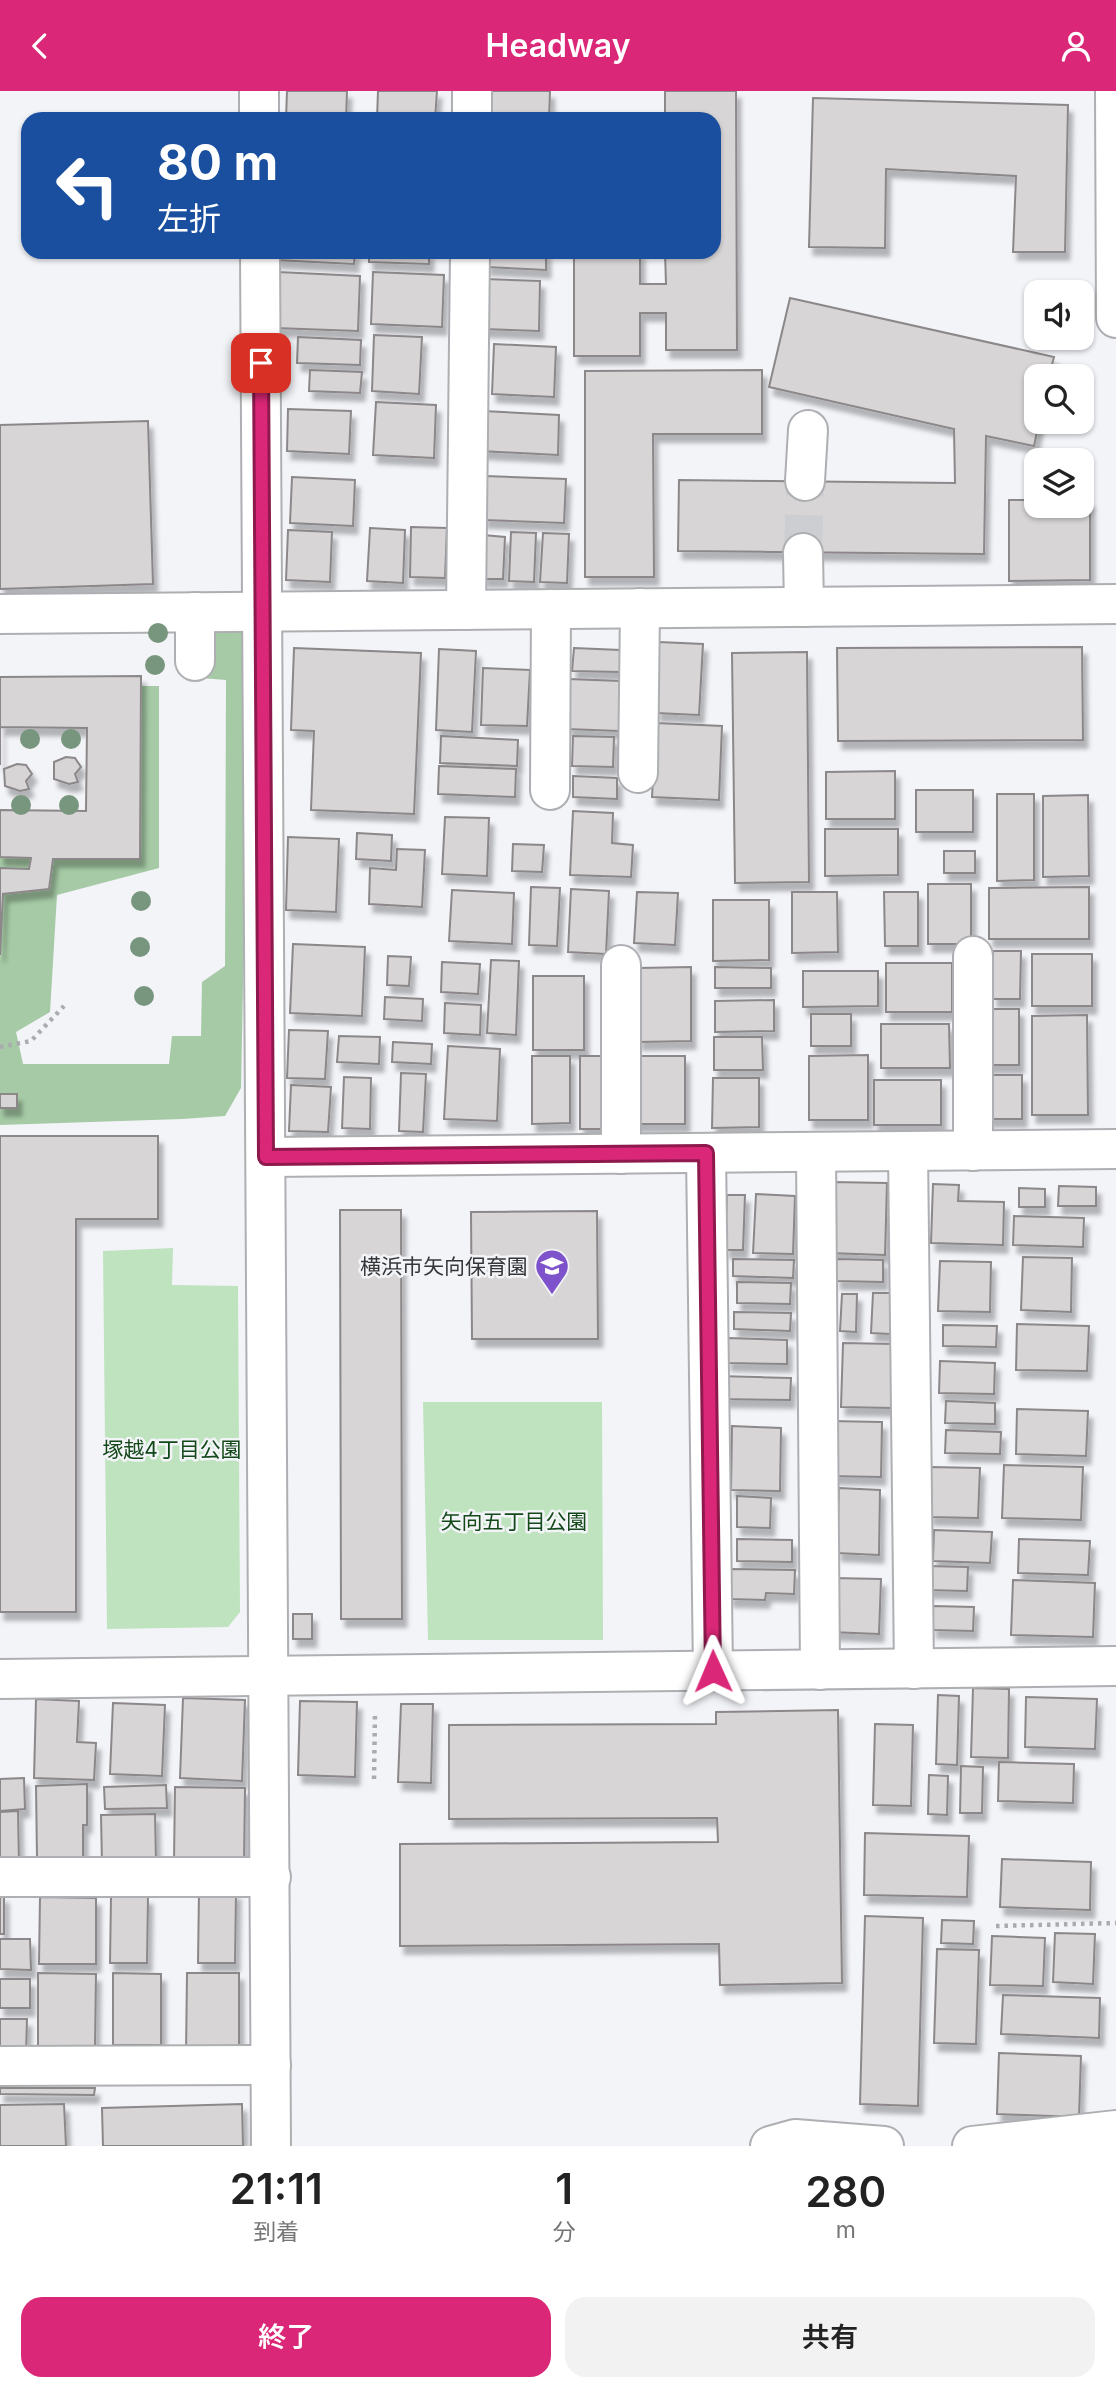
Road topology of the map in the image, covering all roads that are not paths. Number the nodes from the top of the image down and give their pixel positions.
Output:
1 (259, 91) edge
2 (472, 91) edge
3 (1115, 91) edge
4 (259, 112) edge
5 (472, 112) edge
6 (260, 259) edge
7 (470, 259) edge
8 (1116, 318) edge
9 (808, 430) dead end
10 (805, 481) tunnel mouth
11 (803, 553) tunnel mouth
12 (1116, 604) edge
13 (804, 607) junction
14 (640, 608) junction
15 (551, 609) junction
16 (466, 610) junction
17 (262, 611) junction
18 (195, 612) junction
19 (0, 614) edge
20 (195, 661) dead end
21 (638, 773) dead end
22 (550, 790) dead end
23 (973, 956) dead end
24 (621, 965) dead end
25 (1116, 1149) edge
26 (908, 1151) junction
27 (973, 1151) junction
28 (816, 1152) junction
29 (706, 1153) junction
30 (621, 1154) junction
31 (266, 1157) junction
32 (1116, 1666) edge
33 (915, 1669) junction
34 (820, 1670) junction
35 (713, 1671) junction
36 (270, 1674) junction
37 (0, 1679) edge
38 (0, 1877) edge
39 (271, 1877) junction
40 (271, 2065) junction
41 (0, 2066) edge
42 (1116, 2130) edge
43 (271, 2146) edge
44 (770, 2146) edge
45 (884, 2146) edge
46 (972, 2146) edge

1 - 4 street
2 - 5 street
3 - 8 street
6 - 17 street
7 - 16 street
9 - 10 street
11 - 13 street
12 - 13 street
13 - 14 street
14 - 15 street
14 - 21 street
15 - 16 street
15 - 22 street
16 - 17 street
17 - 18 street
17 - 31 street
18 - 19 street
18 - 20 street
23 - 27 street
24 - 30 street
25 - 27 street
26 - 27 street
26 - 28 street
26 - 33 street
28 - 29 street
28 - 34 street
29 - 30 street
29 - 35 street
30 - 31 street
31 - 36 street
32 - 33 street
33 - 34 street
34 - 35 street
35 - 36 street
36 - 37 street
36 - 39 street
38 - 39 street
39 - 40 street
40 - 41 street
40 - 43 street
42 - 46 street
44 - 45 street

